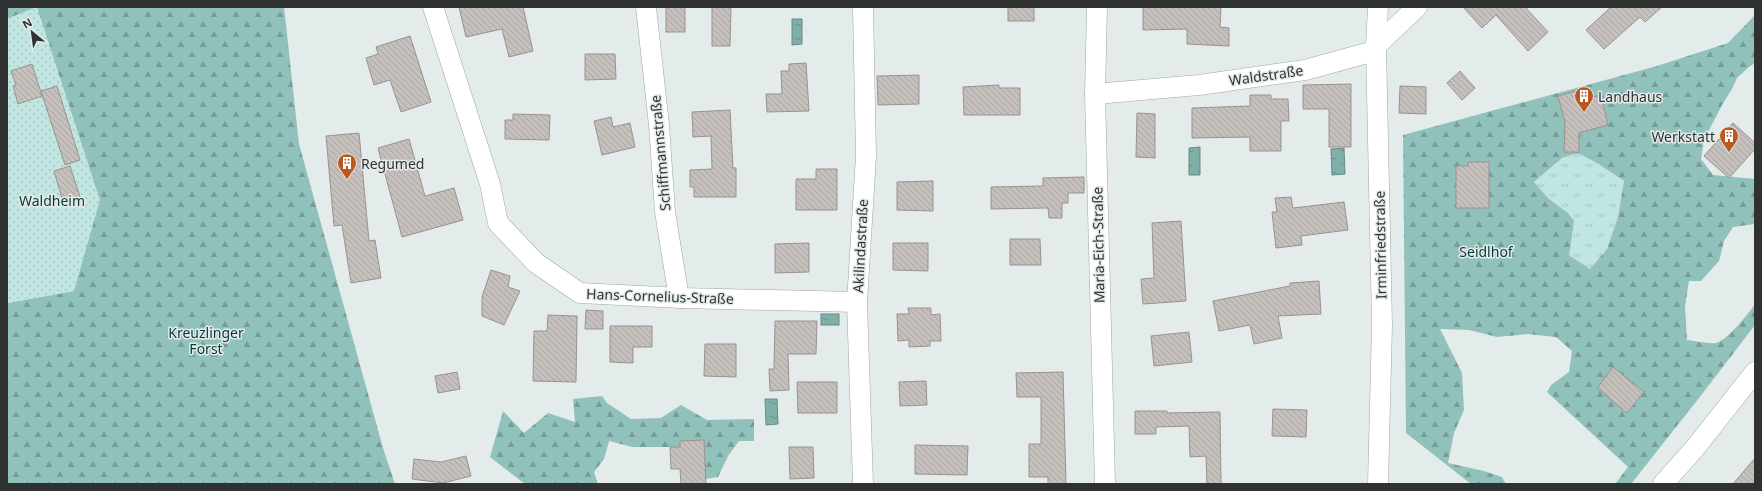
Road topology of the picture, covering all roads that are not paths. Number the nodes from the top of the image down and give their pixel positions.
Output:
1 (432, 7) edge
2 (646, 7) edge
3 (863, 7) edge
4 (1097, 7) edge
5 (1378, 7) edge
6 (1417, 7) edge
7 (1376, 46) junction
8 (1095, 94) junction
9 (681, 298) junction
10 (857, 302) junction
11 (1755, 372) edge
12 (863, 484) edge
13 (1104, 484) edge
14 (1378, 484) edge
15 (1663, 484) edge

1 - 9 street, Hans-Cornelius-Straße
2 - 9 street, Schiffmannstraße
3 - 10 street, Akilindastraße
4 - 8 street, Maria-Eich-Straße
5 - 7 street, Irminfriedstraße
6 - 7 street, Waldstraße
7 - 8 street, Waldstraße
7 - 14 street, Irminfriedstraße
8 - 13 street, Maria-Eich-Straße
9 - 10 street, Hans-Cornelius-Straße
10 - 12 street, Akilindastraße
11 - 15 street

